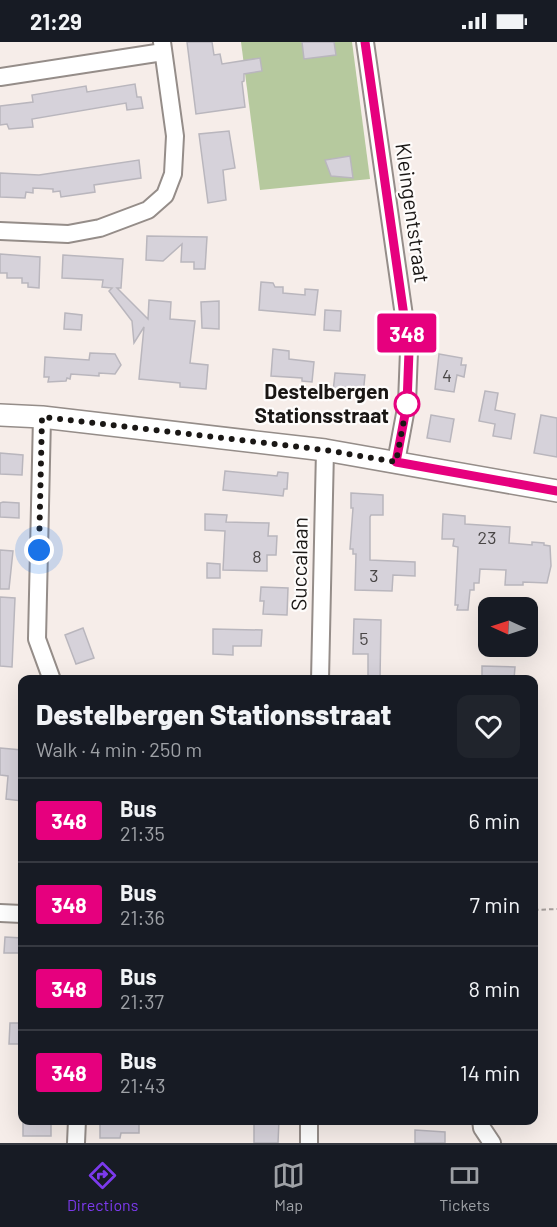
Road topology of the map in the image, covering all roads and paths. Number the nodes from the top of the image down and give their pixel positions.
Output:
1 (365, 42) edge
2 (162, 47) edge
3 (0, 77) edge
4 (0, 231) edge
5 (0, 415) edge
6 (42, 417) junction
7 (325, 450) junction
8 (396, 462) junction
9 (557, 491) edge
10 (50, 675) edge
11 (320, 675) edge
12 (557, 909) edge
13 (538, 910) edge
14 (0, 913) edge
15 (18, 914) edge
16 (77, 1125) edge
17 (309, 1125) edge
18 (482, 1125) edge
19 (76, 1143) edge
20 (309, 1143) edge
21 (492, 1143) edge

1 - 8 street, Kleingentstraat
2 - 3 street
2 - 4 street
5 - 6 street
6 - 7 street
6 - 10 street
7 - 8 street
7 - 11 street, Succalaan
8 - 9 street
12 - 13 path
14 - 15 street
16 - 19 street
17 - 20 street
18 - 21 street

